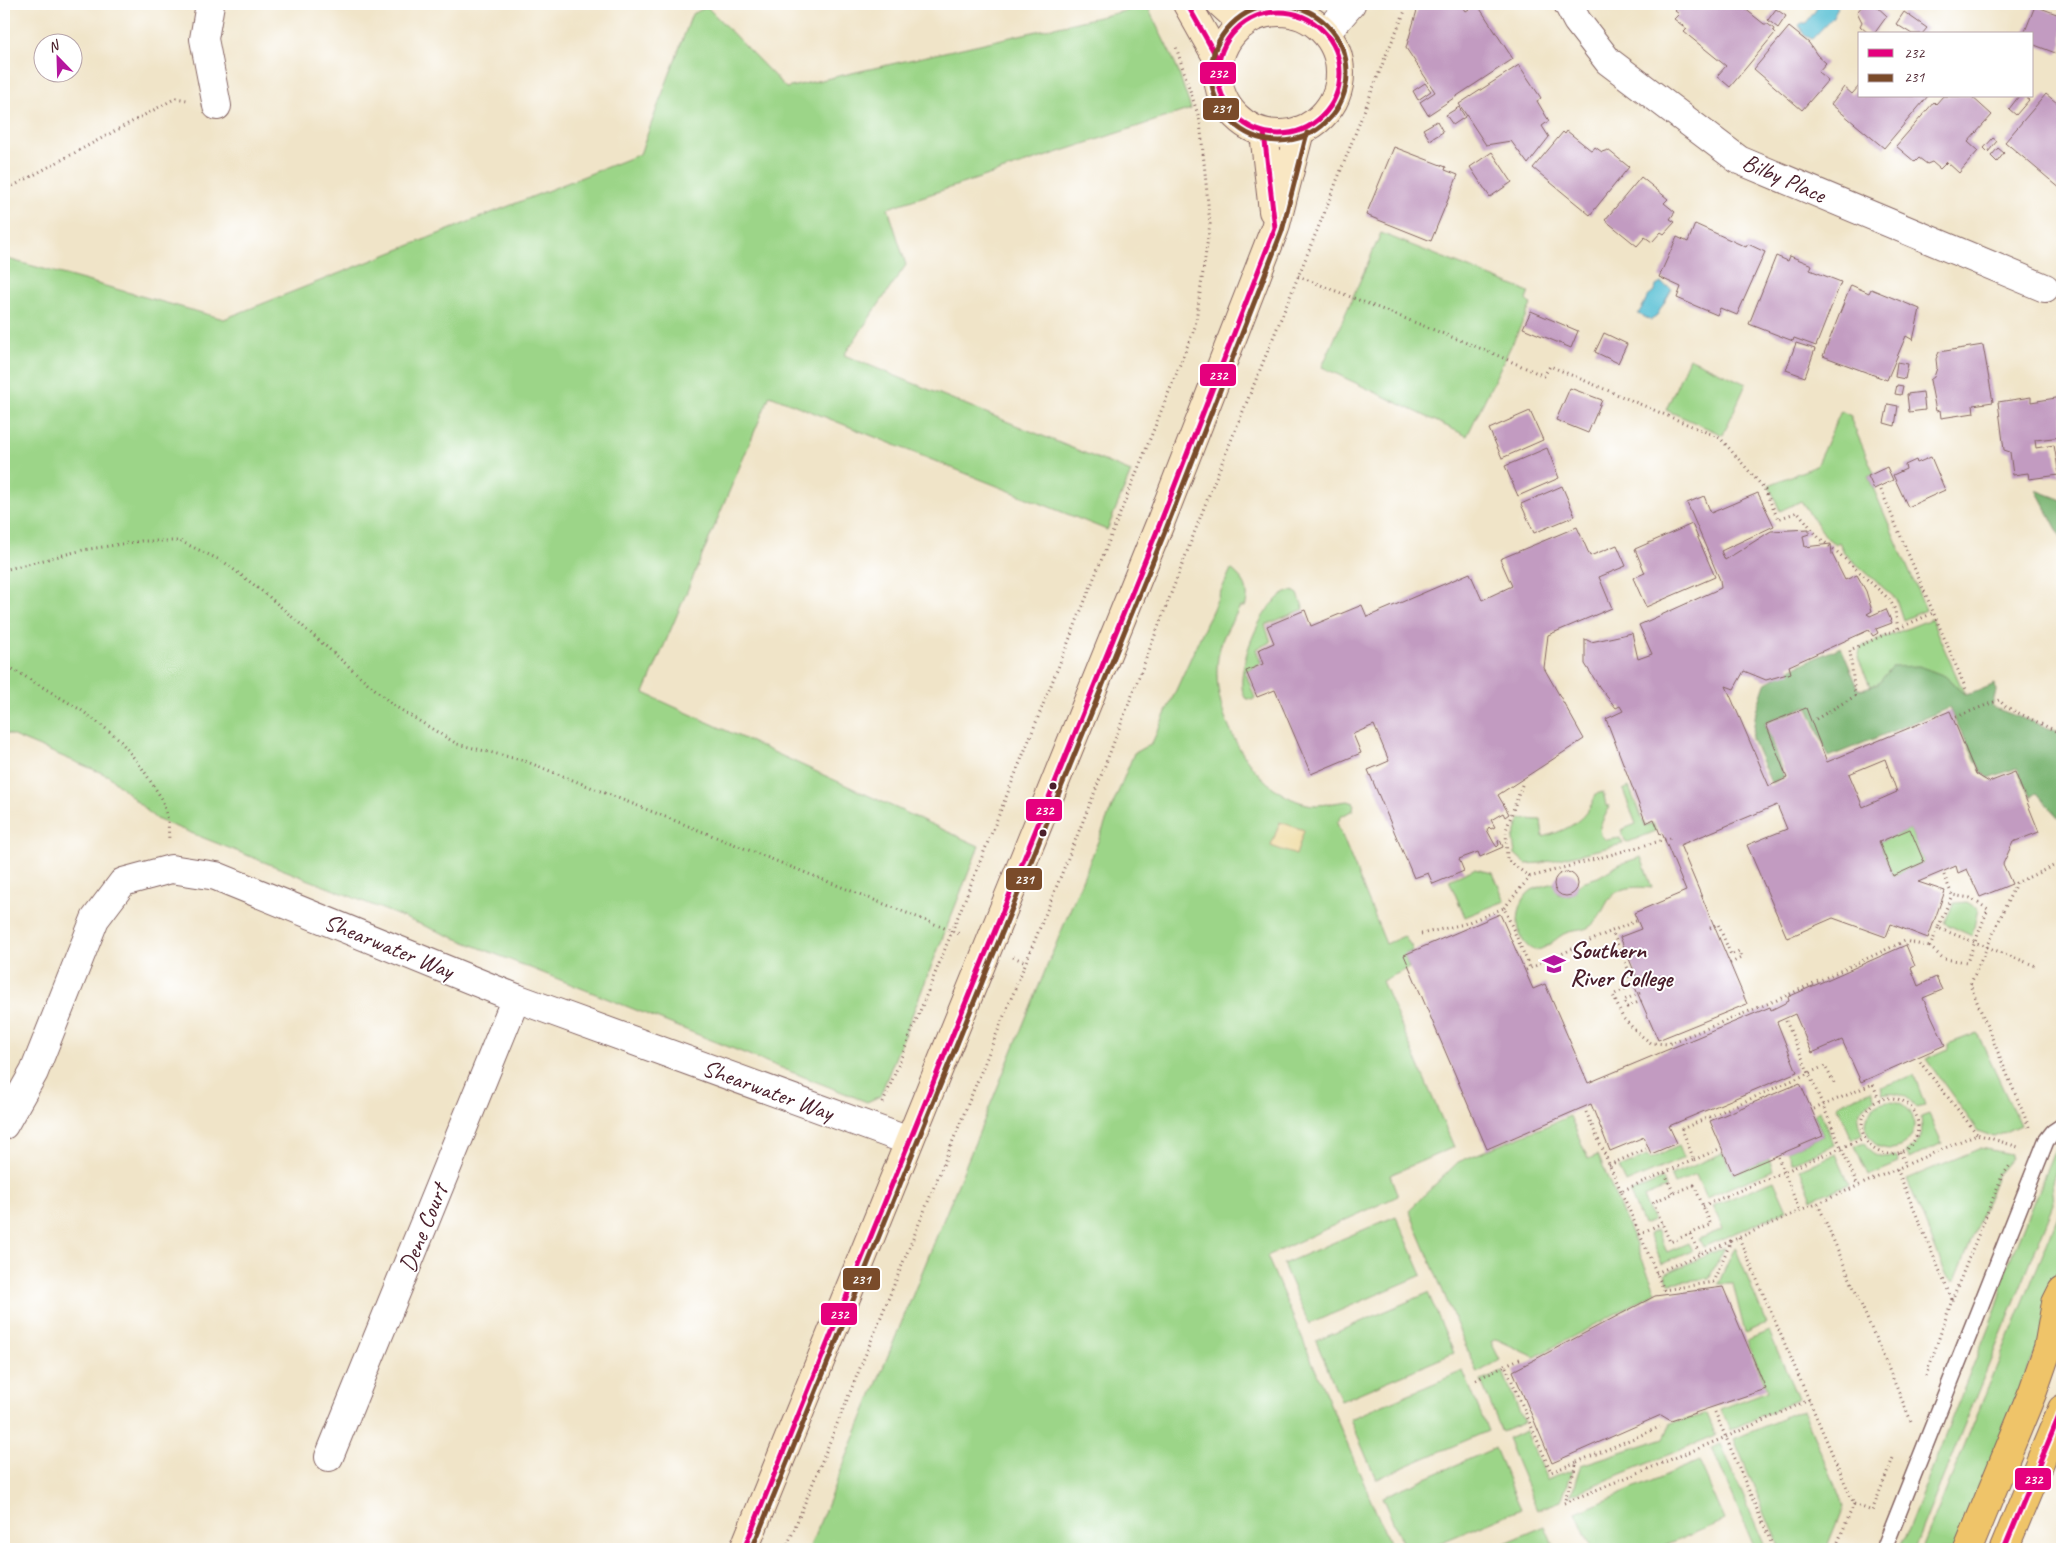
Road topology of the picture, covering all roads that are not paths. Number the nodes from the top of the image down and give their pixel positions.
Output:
1 (210, 4) edge
2 (1187, 4) edge
3 (1221, 4) edge
4 (1352, 4) edge
5 (1568, 4) edge
6 (1300, 9) edge
7 (1243, 24) junction
8 (1326, 33) junction
9 (1220, 61) junction
10 (217, 106) road end
11 (1300, 131) junction
12 (1264, 133) junction
13 (1275, 228) junction
14 (2045, 288) dead end
15 (516, 998) junction
16 (4, 1125) edge
17 (2062, 1126) edge
18 (909, 1141) junction
19 (2062, 1291) edge
20 (2062, 1409) edge
21 (329, 1457) dead end
22 (744, 1549) edge
23 (1884, 1549) edge
24 (1968, 1549) edge
25 (2004, 1549) edge

1 - 10 street
2 - 9 main road
3 - 7 main road
4 - 8 street
5 - 14 street, Bilby Place
6 - 7 main road
6 - 8 main road
7 - 9 main road
8 - 11 main road
9 - 12 main road
11 - 12 main road
11 - 13 main road
12 - 13 main road
13 - 18 main road
15 - 16 street, Shearwater Way
15 - 18 street, Shearwater Way
15 - 21 street, Dene Court
17 - 23 lane
18 - 22 main road
19 - 24 main road
20 - 25 main road

